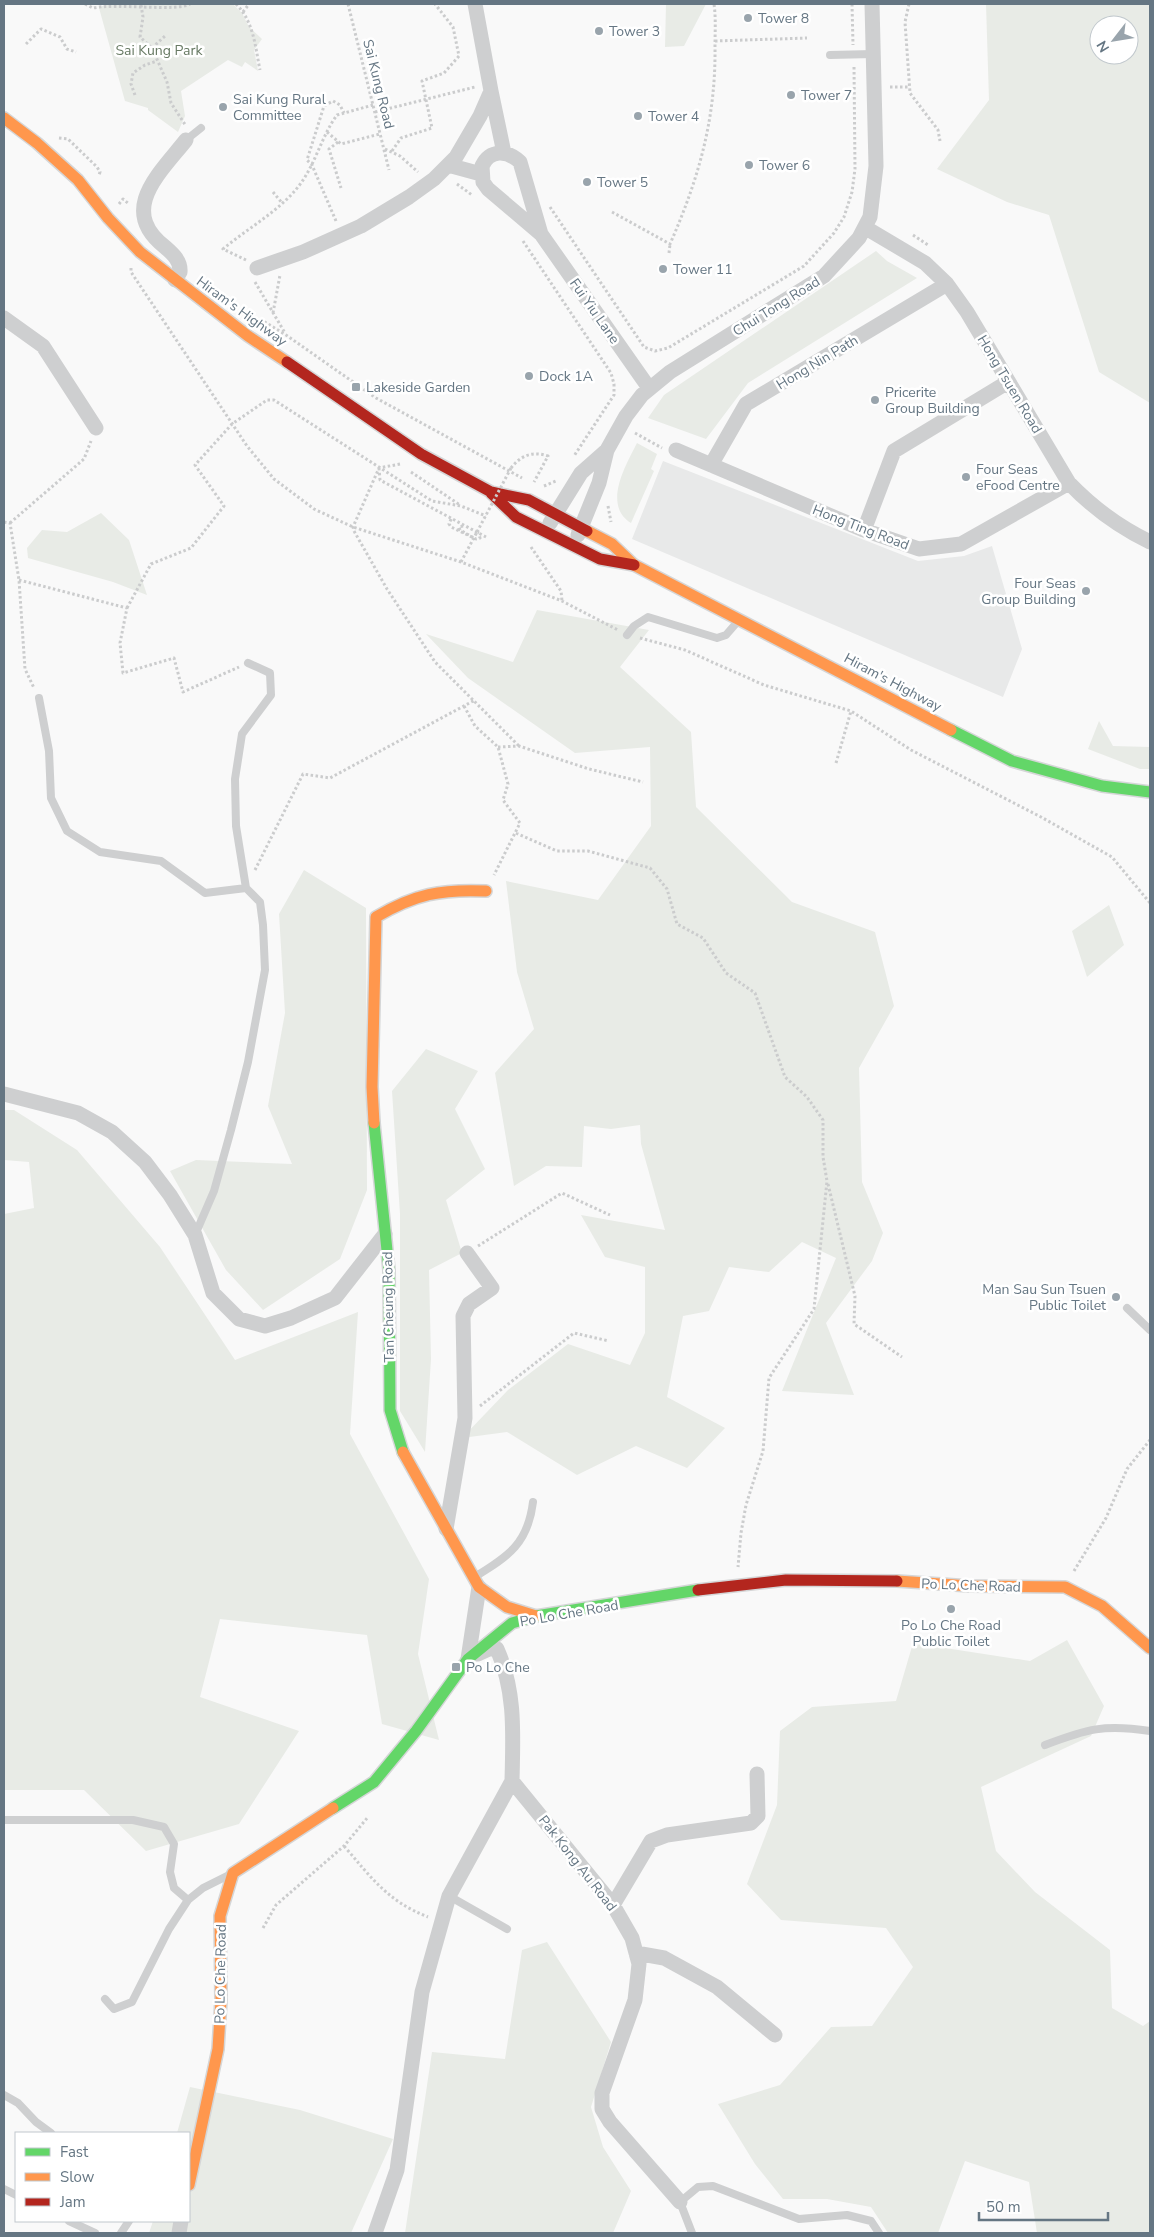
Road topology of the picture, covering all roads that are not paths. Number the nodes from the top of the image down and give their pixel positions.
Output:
1 (475, 4) edge
2 (872, 4) edge
3 (873, 54) junction
4 (830, 55) dead end
5 (490, 87) junction
6 (4, 118) edge
7 (201, 128) dead end
8 (186, 140) joint
9 (504, 153) junction
10 (439, 174) junction
11 (480, 174) junction
12 (866, 228) junction
13 (541, 234) junction
14 (253, 265) road end
15 (175, 280) junction
16 (947, 284) junction
17 (4, 318) edge
18 (1008, 382) junction
19 (649, 388) junction
20 (96, 428) road end
21 (671, 449) road end
22 (607, 450) junction
23 (711, 465) junction
24 (1069, 483) junction
25 (491, 492) junction
26 (555, 514) junction
27 (582, 528) junction
28 (864, 530) junction
29 (546, 532) junction
30 (1150, 542) edge
31 (572, 545) junction
32 (634, 565) junction
33 (740, 619) junction
34 (627, 635) road end
35 (248, 663) road end
36 (39, 698) road end
37 (1150, 792) edge
38 (246, 888) junction
39 (486, 891) road end
40 (4, 1094) edge
41 (385, 1234) junction
42 (195, 1235) junction
43 (467, 1253) road end
44 (1127, 1308) dead end
45 (1150, 1330) edge
46 (533, 1502) dead end
47 (446, 1529) junction
48 (477, 1582) junction
49 (536, 1616) junction
50 (1150, 1648) edge
51 (468, 1659) junction
52 (1150, 1731) edge
53 (1045, 1745) dead end
54 (757, 1774) dead end
55 (512, 1781) junction
56 (4, 1820) edge
57 (233, 1873) junction
58 (448, 1896) junction
59 (188, 1900) junction
60 (613, 1905) junction
61 (507, 1929) dead end
62 (636, 1953) junction
63 (104, 1999) dead end
64 (775, 2035) dead end
65 (4, 2095) edge
66 (50, 2132) edge
67 (190, 2180) edge
68 (680, 2202) junction
69 (71, 2222) edge
70 (128, 2222) edge
71 (94, 2233) edge
72 (121, 2233) edge
73 (375, 2233) edge
74 (692, 2233) edge
75 (879, 2233) edge

1 - 5 street
2 - 3 street, Chui Tong Road
3 - 4 lane
3 - 12 street, Chui Tong Road
5 - 9 street
5 - 10 street
6 - 15 street, Hiram's Highway
7 - 8 lane
8 - 15 street
9 - 11 street
9 - 13 street, Fui Yiu Lane
10 - 11 street
10 - 14 street
11 - 13 street, Fui Yiu Lane
12 - 16 street, Hong Tsuen Road
12 - 19 street, Chui Tong Road
13 - 19 street, Fui Yiu Lane
15 - 25 street, Hiram's Highway
16 - 18 street, Hong Tsuen Road
16 - 23 street, Hong Nin Path
17 - 20 street
18 - 24 street, Hong Tsuen Road
18 - 28 street
19 - 22 street, Chui Tong Road
21 - 23 street, Hong Ting Road
22 - 26 street, Chui Tong Road
22 - 27 street, Chui Tong Road
23 - 28 street, Hong Ting Road
24 - 28 street, Hong Ting Road
24 - 30 street, Hong Tsuen Road
25 - 26 street, Hiram's Highway
25 - 29 street, Hiram's Highway
26 - 27 street, Hiram's Highway
26 - 29 street, Chui Tong Road
27 - 31 street, Chui Tong Road
27 - 32 street, Hiram's Highway
29 - 31 street, Hiram's Highway
31 - 32 street, Hiram's Highway
32 - 33 street, Hiram's Highway
33 - 34 lane
33 - 37 street, Hiram's Highway
35 - 38 lane
36 - 38 lane
38 - 42 lane
39 - 41 street
40 - 42 street, Tan Cheung Road
41 - 42 street, Tan Cheung Road
41 - 47 street, Tan Cheung Road
43 - 47 street
44 - 45 lane
46 - 48 lane
47 - 48 street, Tan Cheung Road
48 - 49 street, Tan Cheung Road
48 - 51 street
49 - 50 street, Po Lo Che Road
49 - 51 street, Po Lo Che Road
51 - 55 street
51 - 57 street, Po Lo Che Road
52 - 53 lane
54 - 60 street
55 - 58 street
55 - 60 street, Pak Kong Au Road
56 - 59 lane
57 - 59 lane
57 - 67 street, Po Lo Che Road
58 - 61 lane
58 - 73 street
59 - 63 lane
60 - 62 street, Pak Kong Au Road
62 - 64 street
62 - 68 street, Pak Kong Au Road
65 - 66 lane
68 - 74 lane
68 - 75 lane
69 - 71 lane
70 - 72 lane

